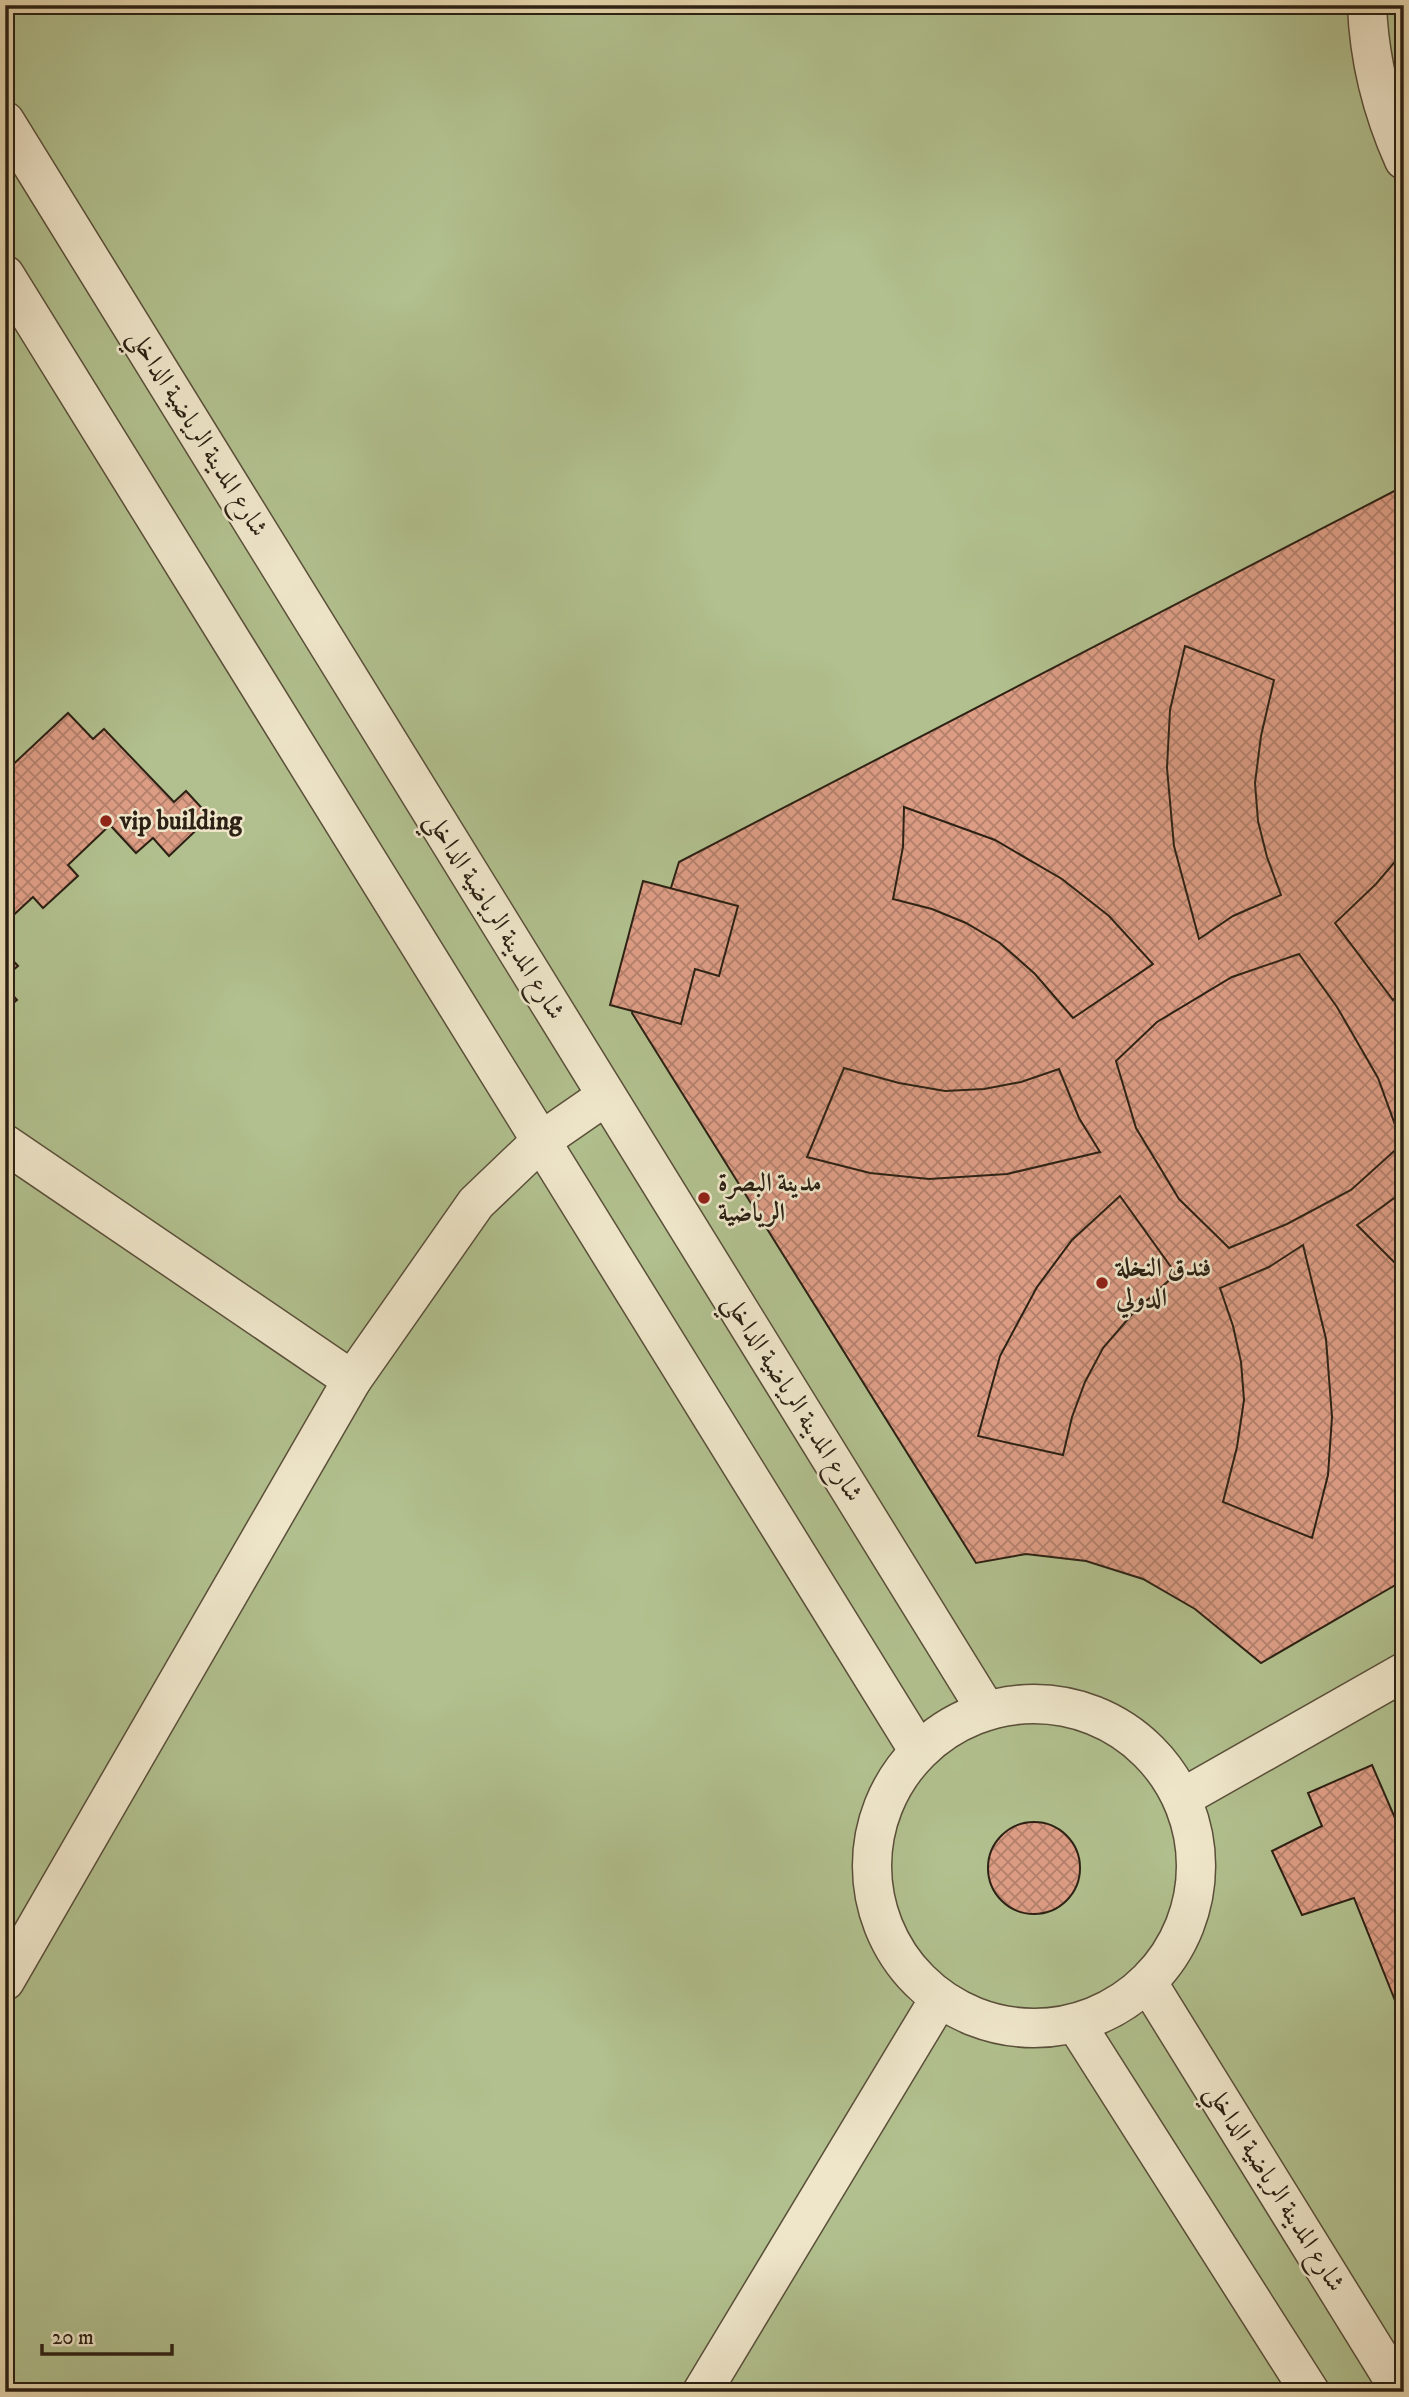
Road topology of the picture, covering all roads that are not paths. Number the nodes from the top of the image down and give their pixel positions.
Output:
1 (1367, 5) edge
2 (5, 121) edge
3 (1404, 160) edge
4 (5, 275) edge
5 (606, 1096) junction
6 (541, 1141) junction
7 (5, 1144) edge
8 (352, 1380) junction
9 (1404, 1672) edge
10 (986, 1710) junction
11 (918, 1749) junction
12 (1182, 1798) junction
13 (5, 1981) edge
14 (1148, 1983) junction
15 (939, 1999) junction
16 (1076, 2024) junction
17 (702, 2392) edge
18 (1310, 2392) edge
19 (1401, 2392) edge

1 - 3 street
2 - 5 street, شارع المدينة الرياضية الداخلي
4 - 6 street
5 - 6 street
5 - 10 street, شارع المدينة الرياضية الداخلي
6 - 8 street
6 - 11 street
7 - 8 street
8 - 13 street
9 - 12 street
10 - 11 street
10 - 12 street
11 - 15 street
12 - 14 street
14 - 16 street
14 - 19 street, شارع المدينة الرياضية الداخلي
15 - 16 street
15 - 17 street
16 - 18 street

